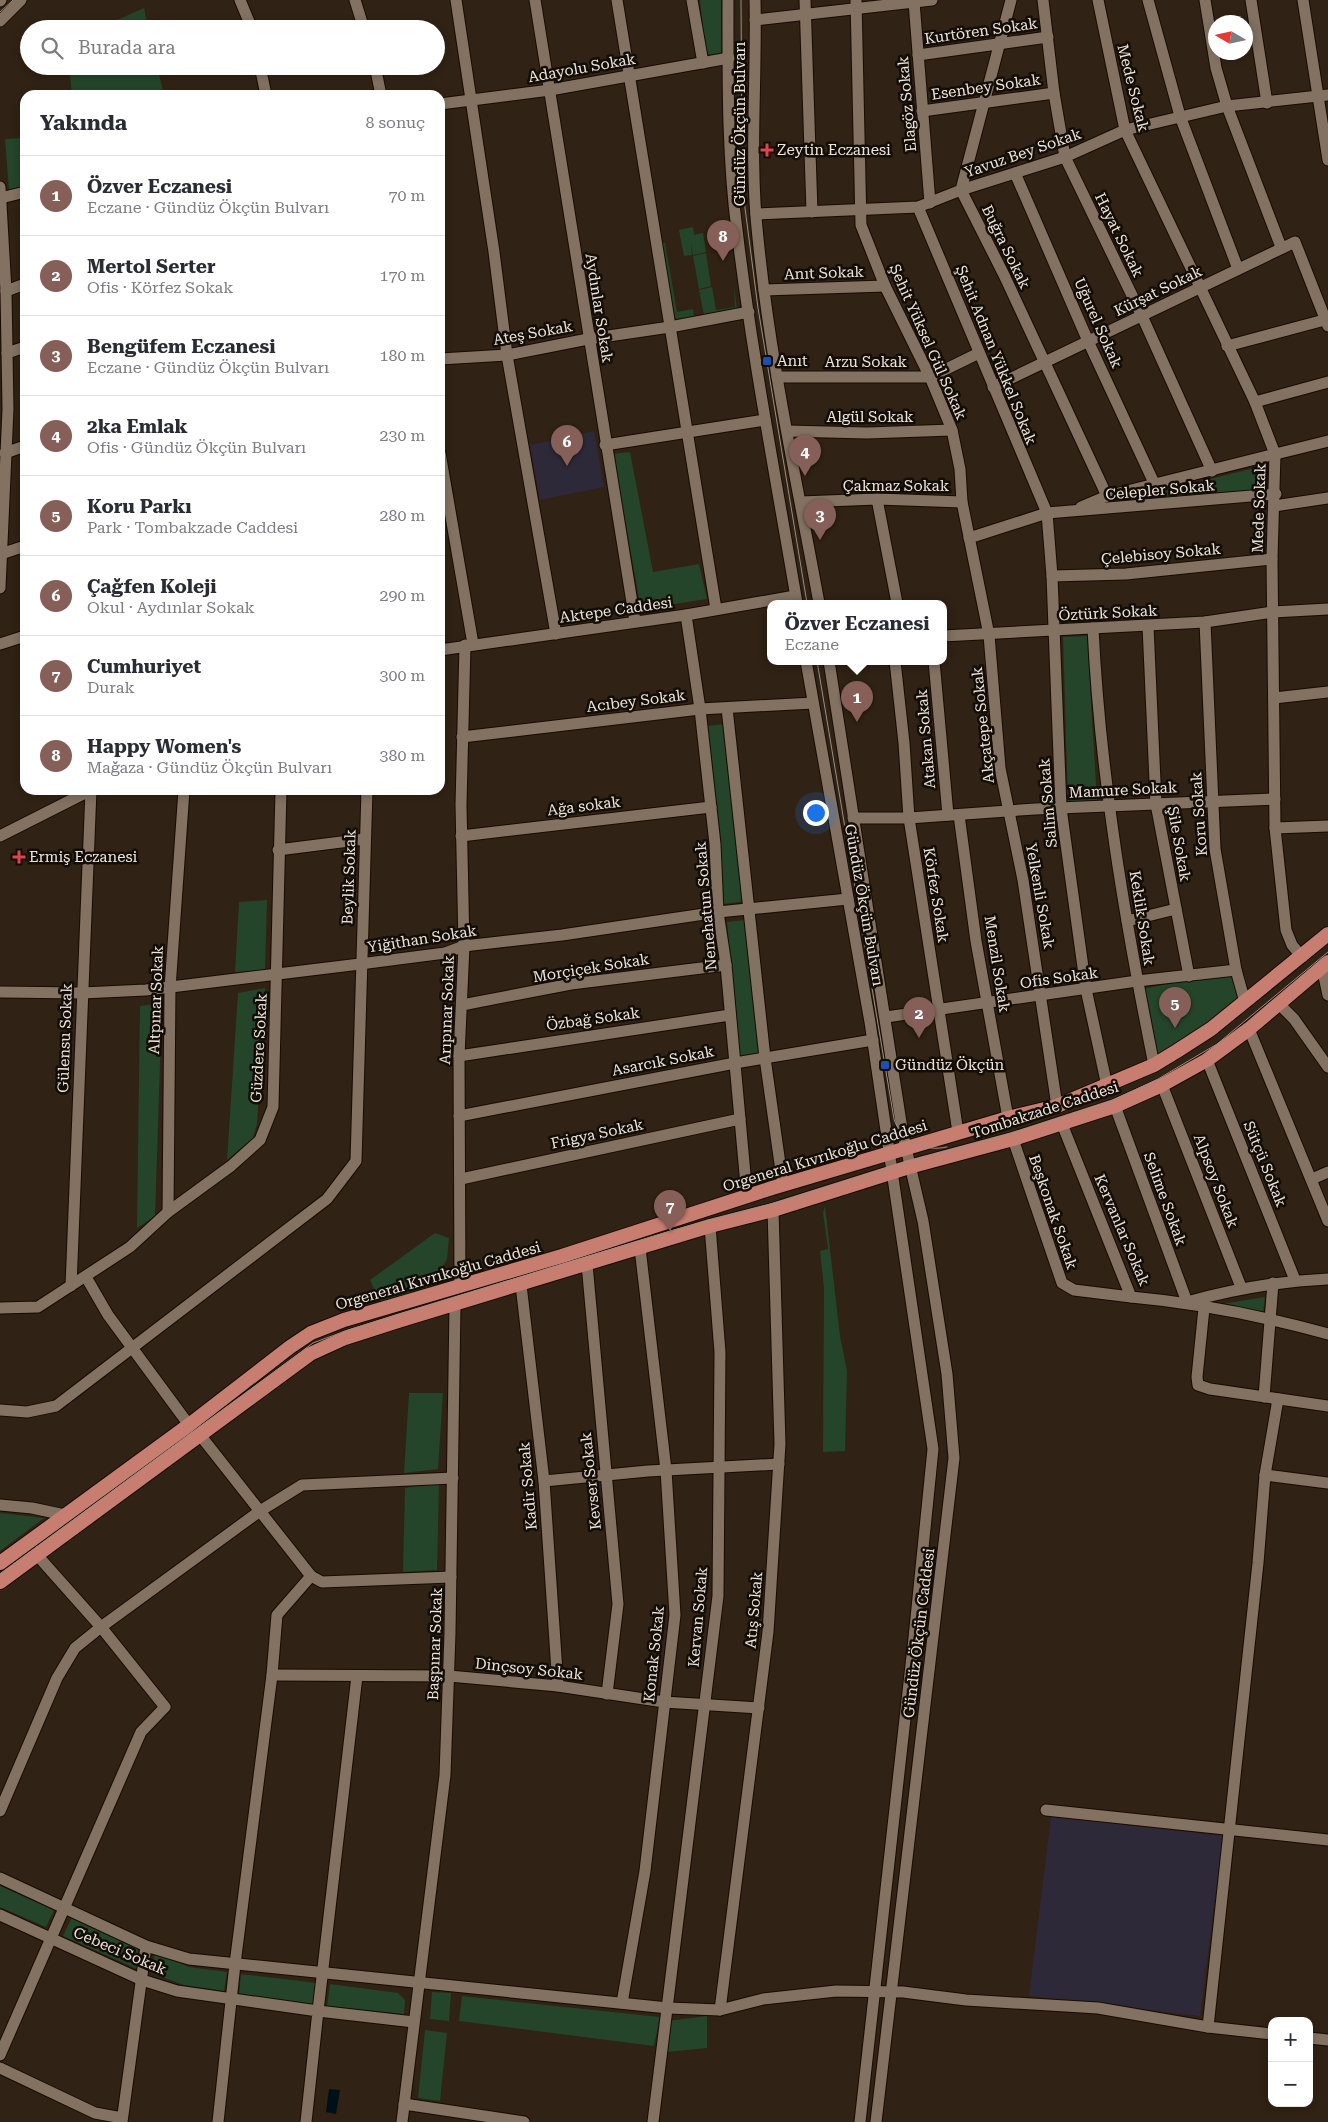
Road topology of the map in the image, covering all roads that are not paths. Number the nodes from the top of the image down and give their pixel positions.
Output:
1 (21, 0) edge
2 (240, 0) edge
3 (355, 0) edge
4 (456, 0) edge
5 (535, 0) edge
6 (617, 0) edge
7 (692, 0) edge
8 (728, 0) edge
9 (754, 0) edge
10 (805, 0) edge
11 (932, 0) edge
12 (1011, 0) edge
13 (1042, 0) edge
14 (1098, 0) edge
15 (1148, 0) edge
16 (1205, 0) edge
17 (1251, 0) edge
18 (1303, 0) edge
19 (914, 2) junction
20 (856, 4) edge
21 (806, 15) junction
22 (248, 20) edge
23 (361, 20) edge
24 (755, 20) junction
25 (0, 21) edge
26 (1048, 37) junction
27 (999, 44) junction
28 (918, 55) junction
29 (728, 58) junction
30 (703, 63) junction
31 (262, 75) edge
32 (378, 75) edge
33 (630, 75) junction
34 (265, 90) edge
35 (380, 90) edge
36 (550, 90) junction
37 (1054, 93) junction
38 (1324, 96) edge
39 (473, 100) junction
40 (445, 103) edge
41 (1267, 103) junction
42 (984, 104) junction
43 (1227, 106) junction
44 (922, 112) junction
45 (1180, 116) junction
46 (1125, 130) junction
47 (1065, 157) junction
48 (1328, 160) edge
49 (1015, 173) junction
50 (0, 187) edge
51 (961, 190) junction
52 (20, 193) edge
53 (0, 198) edge
54 (930, 203) junction
55 (918, 208) junction
56 (860, 210) junction
57 (812, 212) junction
58 (756, 214) junction
59 (1281, 247) junction
60 (2, 258) edge
61 (1238, 269) junction
62 (20, 286) edge
63 (885, 286) junction
64 (1200, 287) junction
65 (764, 290) junction
66 (6, 291) junction
67 (749, 312) junction
68 (1142, 316) junction
69 (1327, 322) edge
70 (670, 327) junction
71 (588, 339) junction
72 (1088, 341) junction
73 (1227, 346) junction
74 (20, 349) edge
75 (6, 353) junction
76 (979, 353) junction
77 (507, 355) junction
78 (445, 360) edge
79 (1045, 364) junction
80 (777, 377) junction
81 (930, 377) junction
82 (1328, 382) edge
83 (993, 387) junction
84 (1255, 402) junction
85 (765, 420) junction
86 (952, 430) junction
87 (787, 431) junction
88 (686, 432) junction
89 (1328, 441) edge
90 (605, 445) junction
91 (20, 448) edge
92 (6, 453) junction
93 (1275, 454) junction
94 (1212, 471) junction
95 (1155, 485) junction
96 (445, 486) edge
97 (2, 493) edge
98 (1107, 496) junction
99 (1328, 498) edge
100 (877, 500) junction
101 (1275, 500) junction
102 (801, 502) junction
103 (962, 502) junction
104 (1070, 512) junction
105 (1047, 513) junction
106 (1, 523) edge
107 (969, 538) junction
108 (20, 548) edge
109 (1, 554) edge
110 (1272, 560) junction
111 (1052, 576) junction
112 (0, 588) edge
113 (796, 600) edge
114 (818, 600) edge
115 (896, 600) edge
116 (767, 603) edge
117 (716, 609) junction
118 (1328, 609) edge
119 (1274, 612) junction
120 (686, 615) junction
121 (635, 621) junction
122 (1205, 622) junction
123 (1148, 626) junction
124 (1093, 628) junction
125 (1053, 631) junction
126 (556, 634) junction
127 (989, 635) junction
128 (947, 636) edge
129 (20, 638) edge
130 (0, 644) edge
131 (469, 644) junction
132 (445, 649) edge
133 (807, 665) edge
134 (829, 665) edge
135 (895, 665) edge
136 (935, 665) edge
137 (1328, 692) edge
138 (1274, 698) junction
139 (813, 704) junction
140 (727, 708) junction
141 (700, 709) junction
142 (462, 737) junction
143 (81, 795) edge
144 (91, 795) edge
145 (184, 795) edge
146 (281, 795) edge
147 (367, 795) edge
148 (1275, 800) junction
149 (1211, 801) junction
150 (1156, 804) junction
151 (1108, 806) junction
152 (711, 807) junction
153 (1061, 808) junction
154 (1009, 811) junction
155 (954, 815) junction
156 (853, 818) junction
157 (909, 818) junction
158 (1328, 826) edge
159 (1275, 828) junction
160 (0, 836) edge
161 (461, 836) junction
162 (365, 839) junction
163 (278, 850) junction
164 (848, 899) junction
165 (749, 909) junction
166 (1176, 909) junction
167 (718, 912) junction
168 (1127, 921) junction
169 (1328, 934) edge
170 (464, 946) junction
171 (1302, 957) junction
172 (360, 964) junction
173 (726, 965) junction
174 (1325, 965) edge
175 (1236, 970) junction
176 (277, 975) junction
177 (1189, 976) junction
178 (1137, 981) junction
179 (170, 988) junction
180 (1086, 989) junction
181 (0, 992) edge
182 (82, 993) junction
183 (1041, 995) junction
184 (1328, 995) edge
185 (1245, 1002) junction
186 (988, 1003) junction
187 (1278, 1003) junction
188 (462, 1005) junction
189 (938, 1009) junction
190 (730, 1015) junction
191 (886, 1018) junction
192 (1249, 1029) junction
193 (873, 1040) junction
194 (460, 1056) junction
195 (765, 1058) junction
196 (1207, 1060) junction
197 (735, 1062) junction
198 (1154, 1065) junction
199 (1328, 1067) edge
200 (1162, 1085) junction
201 (1107, 1086) junction
202 (1057, 1106) junction
203 (1115, 1106) junction
204 (459, 1116) junction
205 (1008, 1118) junction
206 (740, 1119) junction
207 (1062, 1124) junction
208 (958, 1132) junction
209 (945, 1137) joint
210 (1013, 1139) junction
211 (906, 1149) junction
212 (888, 1154) junction
213 (909, 1167) junction
214 (1328, 1172) edge
215 (892, 1173) junction
216 (461, 1179) junction
217 (1312, 1179) junction
218 (783, 1185) junction
219 (747, 1196) junction
220 (773, 1210) junction
221 (168, 1212) junction
222 (1328, 1221) edge
223 (710, 1226) junction
224 (640, 1248) junction
225 (587, 1264) junction
226 (86, 1277) junction
227 (1328, 1279) edge
228 (1295, 1280) junction
229 (1273, 1283) junction
230 (520, 1285) junction
231 (71, 1286) junction
232 (460, 1286) junction
233 (1242, 1288) junction
234 (1131, 1297) junction
235 (1187, 1302) junction
236 (455, 1305) junction
237 (0, 1308) edge
238 (1204, 1308) junction
239 (1270, 1318) junction
240 (1328, 1334) edge
241 (133, 1349) junction
242 (1264, 1396) junction
243 (1278, 1399) junction
244 (1328, 1406) edge
245 (0, 1410) edge
246 (189, 1425) junction
247 (200, 1435) junction
248 (779, 1464) junction
249 (719, 1467) junction
250 (666, 1470) junction
251 (605, 1474) junction
252 (1265, 1475) junction
253 (453, 1478) junction
254 (544, 1481) junction
255 (1328, 1483) edge
256 (0, 1505) edge
257 (260, 1511) junction
258 (65, 1515) junction
259 (37, 1555) junction
260 (0, 1563) edge
261 (311, 1576) junction
262 (452, 1577) junction
263 (0, 1582) edge
264 (101, 1627) junction
265 (272, 1676) junction
266 (356, 1676) junction
267 (449, 1676) junction
268 (558, 1686) junction
269 (607, 1694) junction
270 (664, 1702) junction
271 (705, 1706) junction
272 (759, 1708) junction
273 (1046, 1810) dead end
274 (0, 1811) edge
275 (1229, 1830) junction
276 (1328, 1840) edge
277 (0, 1878) edge
278 (65, 1907) junction
279 (0, 1914) edge
280 (52, 1939) junction
281 (146, 1946) junction
282 (235, 1964) junction
283 (323, 1972) junction
284 (142, 1980) junction
285 (420, 1982) junction
286 (875, 1991) junction
287 (892, 1991) junction
288 (233, 1999) junction
289 (622, 2003) junction
290 (668, 2008) junction
291 (720, 2010) junction
292 (318, 2011) junction
293 (414, 2022) junction
294 (1208, 2027) junction
295 (1268, 2034) edge
296 (1313, 2038) edge
297 (1328, 2040) edge
298 (0, 2055) edge
299 (0, 2068) edge
300 (404, 2104) junction
301 (122, 2120) edge
302 (218, 2122) edge
303 (306, 2122) edge
304 (402, 2122) edge
305 (524, 2122) edge
306 (654, 2122) edge
307 (860, 2122) edge
308 (876, 2122) edge

1 - 25 street
2 - 22 street
3 - 23 street
4 - 39 street
5 - 36 street, Aydınlar Sokak
6 - 33 street
7 - 30 street
8 - 29 street, Gündüz Ökçün Bulvarı
9 - 24 street, Gündüz Ökçün Bulvarı
10 - 21 street
11 - 19 street
12 - 27 street
13 - 26 street, Hayat Sokak
14 - 46 street, Mede Sokak
15 - 45 street
16 - 43 street
17 - 41 street
18 - 38 street
19 - 20 street
19 - 28 street, Elagöz Sokak
20 - 21 street
20 - 56 street, Şehit Yüksel Gül Sokak
21 - 24 street
21 - 57 street
24 - 58 street, Gündüz Ökçün Bulvarı
26 - 27 street, Kurtören Sokak
26 - 37 street, Hayat Sokak
27 - 28 street, Kurtören Sokak
27 - 42 street
28 - 44 street, Elagöz Sokak
29 - 30 street, Adayolu Sokak
29 - 67 street, Gündüz Ökçün Bulvarı
30 - 33 street, Adayolu Sokak
31 - 34 street
32 - 35 street
33 - 36 street, Adayolu Sokak
33 - 70 street
36 - 39 street, Adayolu Sokak
36 - 71 street, Aydınlar Sokak
37 - 42 street, Esenbey Sokak
37 - 47 street, Hayat Sokak
38 - 41 street, Yavuz Bey Sokak
38 - 48 street
39 - 40 street, Adayolu Sokak
39 - 77 street
41 - 43 street, Yavuz Bey Sokak
42 - 44 street, Esenbey Sokak
42 - 51 street
43 - 45 street, Yavuz Bey Sokak
43 - 59 street
44 - 54 street, Elagöz Sokak
45 - 46 street, Yavuz Bey Sokak
45 - 61 street
46 - 47 street, Yavuz Bey Sokak
46 - 64 street, Mede Sokak
47 - 49 street, Yavuz Bey Sokak
47 - 68 street, Hayat Sokak
49 - 51 street, Yavuz Bey Sokak
49 - 72 street, Uğurel Sokak
50 - 53 street
51 - 54 street, Yavuz Bey Sokak
51 - 79 street, Buğra Sokak
52 - 53 street
53 - 60 street
54 - 55 street, Yavuz Bey Sokak
55 - 56 street, Yavuz Bey Sokak
55 - 76 street, Şehit Adnan Yükkel Sokak
56 - 57 street, Yavuz Bey Sokak
56 - 63 street, Şehit Yüksel Gül Sokak
57 - 58 street, Yavuz Bey Sokak
58 - 65 street, Gündüz Ökçün Bulvarı
59 - 61 street, Kürşat Sokak
59 - 69 street
60 - 66 street
61 - 64 street, Kürşat Sokak
62 - 66 street
63 - 65 street, Anıt Sokak
63 - 81 street, Şehit Yüksel Gül Sokak
64 - 68 street, Kürşat Sokak
64 - 73 street, Mede Sokak
65 - 80 street, Gündüz Ökçün Bulvarı
66 - 75 street
67 - 70 street, Ateş Sokak
67 - 85 street, Gündüz Ökçün Bulvarı
68 - 72 street, Kürşat Sokak
68 - 94 street, Hayat Sokak
69 - 73 street
70 - 71 street, Ateş Sokak
70 - 88 street
71 - 77 street, Ateş Sokak
71 - 90 street, Aydınlar Sokak
72 - 79 street, Kürşat Sokak
72 - 95 street, Uğurel Sokak
73 - 84 street, Mede Sokak
74 - 75 street
75 - 92 street
76 - 81 street, Arzu Sokak
76 - 83 street, Şehit Adnan Yükkel Sokak
77 - 78 street, Ateş Sokak
77 - 126 street
79 - 83 street, Kürşat Sokak
79 - 98 street, Buğra Sokak
80 - 81 street, Arzu Sokak
80 - 87 street, Gündüz Ökçün Bulvarı
81 - 86 street, Şehit Yüksel Gül Sokak
82 - 84 street
83 - 105 street, Şehit Adnan Yükkel Sokak
84 - 93 street, Mede Sokak
85 - 88 street
85 - 113 street, Gündüz Ökçün Bulvarı
86 - 87 street, Algül Sokak
86 - 103 street, Şehit Yüksel Gül Sokak
87 - 102 street, Gündüz Ökçün Bulvarı
88 - 90 street
88 - 117 street
89 - 93 street
90 - 121 street, Aydınlar Sokak
91 - 92 street
92 - 97 street
93 - 94 street
93 - 101 street, Mede Sokak
94 - 95 street
95 - 98 street
96 - 131 street, Arıpınar Sokak
97 - 106 street
98 - 104 street
99 - 101 street, Celepler Sokak
100 - 102 street, Çakmaz Sokak
100 - 103 street, Çakmaz Sokak
100 - 115 street
101 - 104 street, Celepler Sokak
101 - 110 street, Mede Sokak
102 - 114 street, Gündüz Ökçün Bulvarı
103 - 107 street, Şehit Yüksel Gül Sokak
104 - 105 street, Celepler Sokak
105 - 107 street, Celepler Sokak
105 - 111 street, Salim Sokak
106 - 109 street
107 - 127 street, Şehit Yüksel Gül Sokak
108 - 109 street
109 - 112 street
110 - 111 street, Çelebisoy Sokak
110 - 119 street, Mede Sokak
111 - 125 street, Salim Sokak
116 - 117 street, Aktepe Caddesi
117 - 120 street, Aktepe Caddesi
118 - 119 street, Öztürk Sokak
119 - 122 street, Öztürk Sokak
119 - 138 street, Mede Sokak
120 - 121 street, Aktepe Caddesi
120 - 141 street, Nenehatun Sokak
121 - 126 street, Aktepe Caddesi
122 - 123 street, Öztürk Sokak
122 - 149 street, Koru Sokak
123 - 124 street, Öztürk Sokak
123 - 150 street, Şile Sokak
124 - 125 street, Öztürk Sokak
124 - 151 street, Keklik Sokak
125 - 127 street, Öztürk Sokak
125 - 153 street, Salim Sokak
126 - 131 street, Aktepe Caddesi
127 - 128 street, Öztürk Sokak
127 - 154 street, Akçatepe Sokak
129 - 130 street
131 - 132 street, Aktepe Caddesi
131 - 142 street, Arıpınar Sokak
133 - 139 street, Gündüz Ökçün Bulvarı
134 - 156 street, Gündüz Ökçün Bulvarı
135 - 157 street, Körfez Sokak
136 - 155 street, Atakan Sokak
137 - 138 street
138 - 148 street, Mede Sokak
139 - 140 street, Acıbey Sokak
139 - 164 street, Gündüz Ökçün Bulvarı
140 - 141 street, Acıbey Sokak
140 - 165 street
141 - 142 street, Acıbey Sokak
141 - 152 street, Nenehatun Sokak
142 - 161 street, Arıpınar Sokak
143 - 160 street
144 - 182 street, Gülensu Sokak
145 - 179 street, Altpınar Sokak
146 - 163 street, Güzdere Sokak
147 - 162 street, Beylik Sokak
148 - 149 street, Mamure Sokak
148 - 159 street, Mede Sokak
149 - 150 street, Mamure Sokak
149 - 175 street, Koru Sokak
150 - 151 street, Mamure Sokak
150 - 166 street, Şile Sokak
151 - 153 street, Mamure Sokak
151 - 168 street, Keklik Sokak
152 - 161 street, Ağa sokak
152 - 167 street, Nenehatun Sokak
153 - 154 street, Mamure Sokak
153 - 180 street, Salim Sokak
154 - 155 street, Mamure Sokak
154 - 183 street, Yelkenli Sokak
155 - 157 street, Mamure Sokak
155 - 186 street, Menzil Sokak
156 - 157 street, Mamure Sokak
156 - 191 street, Gündüz Ökçün Bulvarı
157 - 189 street, Körfez Sokak
158 - 159 street
159 - 171 street, Mede Sokak
161 - 170 street, Arıpınar Sokak
162 - 163 street
162 - 172 street, Beylik Sokak
163 - 176 street, Güzdere Sokak
164 - 165 street, Yiğithan Sokak
164 - 193 street, Gündüz Ökçün Bulvarı
165 - 167 street, Yiğithan Sokak
165 - 195 street
166 - 168 street
166 - 177 street, Şile Sokak
167 - 170 street, Yiğithan Sokak
167 - 173 street, Nenehatun Sokak
168 - 178 street, Keklik Sokak
169 - 171 main road, Tombakzade Caddesi
170 - 172 street, Yiğithan Sokak
170 - 188 street, Arıpınar Sokak
171 - 185 main road, Tombakzade Caddesi
172 - 176 street, Yiğithan Sokak
172 - 241 street, Beylik Sokak
173 - 188 street, Morçiçek Sokak
173 - 190 street, Nenehatun Sokak
174 - 184 street
174 - 187 main road, Tombakzade Caddesi
175 - 177 street, Ofis Sokak
175 - 185 street, Koru Sokak
176 - 179 street, Yiğithan Sokak
176 - 221 street, Güzdere Sokak
177 - 178 street, Ofis Sokak
178 - 180 street, Ofis Sokak
178 - 198 street, Keklik Sokak
179 - 182 street, Yiğithan Sokak
179 - 221 street, Altpınar Sokak
180 - 183 street, Ofis Sokak
180 - 201 street, Salim Sokak
181 - 182 street, Yiğithan Sokak
182 - 231 street, Gülensu Sokak
183 - 186 street, Ofis Sokak
183 - 202 street, Yelkenli Sokak
185 - 198 main road, Tombakzade Caddesi
186 - 189 street, Ofis Sokak
186 - 205 street, Menzil Sokak
187 - 192 main road, Tombakzade Caddesi
187 - 199 street
188 - 194 street, Arıpınar Sokak
189 - 191 street, Ofis Sokak
189 - 208 street, Körfez Sokak
190 - 194 street, Özbağ Sokak
190 - 197 street, Nenehatun Sokak
191 - 211 street, Gündüz Ökçün Bulvarı
192 - 196 main road, Tombakzade Caddesi
192 - 217 street
193 - 195 street, Asarcık Sokak
193 - 212 street, Gündüz Ökçün Bulvarı
194 - 204 street, Arıpınar Sokak
195 - 197 street, Asarcık Sokak
195 - 218 street
196 - 200 main road, Tombakzade Caddesi
196 - 228 street, Sütçü Sokak
197 - 204 street, Asarcık Sokak
197 - 206 street, Nenehatun Sokak
198 - 201 main road, Tombakzade Caddesi
200 - 203 main road, Tombakzade Caddesi
200 - 233 street, Alpsoy Sokak
201 - 202 main road, Tombakzade Caddesi
202 - 205 main road, Tombakzade Caddesi
203 - 207 main road, Tombakzade Caddesi
203 - 235 street, Selime Sokak
204 - 216 street, Arıpınar Sokak
205 - 208 main road, Tombakzade Caddesi
206 - 216 street, Frigya Sokak
206 - 219 street, Nenehatun Sokak
207 - 210 main road, Tombakzade Caddesi
207 - 234 street, Kervanlar Sokak
208 - 209 main road, Tombakzade Caddesi
209 - 211 main road, Orgeneral Kıvrıkoğlu Caddesi
210 - 213 main road, Tombakzade Caddesi
210 - 234 street, Beşkonak Sokak
211 - 212 main road, Orgeneral Kıvrıkoğlu Caddesi
211 - 213 street, Gündüz Ökçün Caddesi
212 - 215 street, Gündüz Ökçün Caddesi
212 - 218 main road, Orgeneral Kıvrıkoğlu Caddesi
213 - 215 main road, Tombakzade Caddesi
213 - 287 street, Gündüz Ökçün Caddesi
214 - 217 street
215 - 220 main road, Tombakzade Caddesi
215 - 286 street, Gündüz Ökçün Caddesi
216 - 232 street, Arıpınar Sokak
217 - 222 street
218 - 219 main road, Orgeneral Kıvrıkoğlu Caddesi
219 - 232 main road, Orgeneral Kıvrıkoğlu Caddesi
220 - 223 main road, Tombakzade Caddesi
220 - 248 street, Atış Sokak
221 - 226 street, Güzdere Sokak
223 - 224 main road, Tombakzade Caddesi
223 - 249 street, Kervan Sokak
224 - 225 main road, Tombakzade Caddesi
224 - 250 street, Konak Sokak
225 - 230 main road, Tombakzade Caddesi
225 - 251 street, Kevser Sokak
226 - 231 street, Güzdere Sokak
226 - 241 street
227 - 228 street
228 - 229 street
229 - 233 street
229 - 239 street
230 - 236 main road, Tombakzade Caddesi
230 - 254 street, Kadir Sokak
231 - 237 street, Güzdere Sokak
232 - 246 main road, Orgeneral Kıvrıkoğlu Caddesi
233 - 235 street
234 - 235 street, Kervanlar Sokak
235 - 238 street
236 - 247 main road, Tombakzade Caddesi
236 - 253 street, Başpınar Sokak
238 - 239 street
238 - 242 street
239 - 240 street
239 - 242 street
241 - 245 street, Beylik Sokak
241 - 246 street
242 - 243 street
243 - 244 street
243 - 252 street
246 - 258 main road, Orgeneral Kıvrıkoğlu Caddesi
247 - 257 street
247 - 259 main road, Tombakzade Caddesi
248 - 249 street
248 - 272 street, Atış Sokak
249 - 250 street
249 - 271 street, Kervan Sokak
250 - 251 street
250 - 270 street, Konak Sokak
251 - 254 street
251 - 269 street, Kevser Sokak
252 - 255 street
252 - 275 street
253 - 257 street
253 - 262 street, Başpınar Sokak
254 - 268 street, Kadir Sokak
256 - 258 street
257 - 261 street
257 - 264 street
258 - 260 main road, Orgeneral Kıvrıkoğlu Caddesi
259 - 263 main road, Tombakzade Caddesi
259 - 264 street
261 - 262 street
261 - 265 street
262 - 267 street, Başpınar Sokak
264 - 274 street
264 - 278 street
265 - 266 street, Dinçsoy Sokak
265 - 282 street
266 - 267 street, Dinçsoy Sokak
266 - 283 street
267 - 268 street, Dinçsoy Sokak
267 - 285 street, Başpınar Sokak
268 - 269 street, Dinçsoy Sokak
269 - 270 street, Dinçsoy Sokak
270 - 271 street, Dinçsoy Sokak
270 - 289 street, Konak Sokak
271 - 272 street, Dinçsoy Sokak
271 - 290 street, Kervan Sokak
272 - 291 street, Atış Sokak
273 - 275 street
275 - 276 street
275 - 294 street
277 - 278 street
278 - 280 street
278 - 281 street
279 - 280 street, Cebeci Sokak
280 - 284 street, Cebeci Sokak
280 - 298 street
281 - 282 street
281 - 284 street
282 - 283 street
282 - 288 street
283 - 285 street
283 - 292 street
284 - 288 street, Cebeci Sokak
284 - 301 street
285 - 289 street
285 - 293 street, Başpınar Sokak
286 - 287 street
286 - 291 street
286 - 307 street, Gündüz Ökçün Caddesi
287 - 294 street
287 - 308 street, Gündüz Ökçün Caddesi
288 - 292 street, Cebeci Sokak
288 - 302 street
289 - 290 street
290 - 291 street
290 - 306 street, Kervan Sokak
292 - 293 street, Cebeci Sokak
292 - 303 street
293 - 300 street, Başpınar Sokak
294 - 295 street
296 - 297 street
299 - 301 street
300 - 304 street, Başpınar Sokak
300 - 305 street

